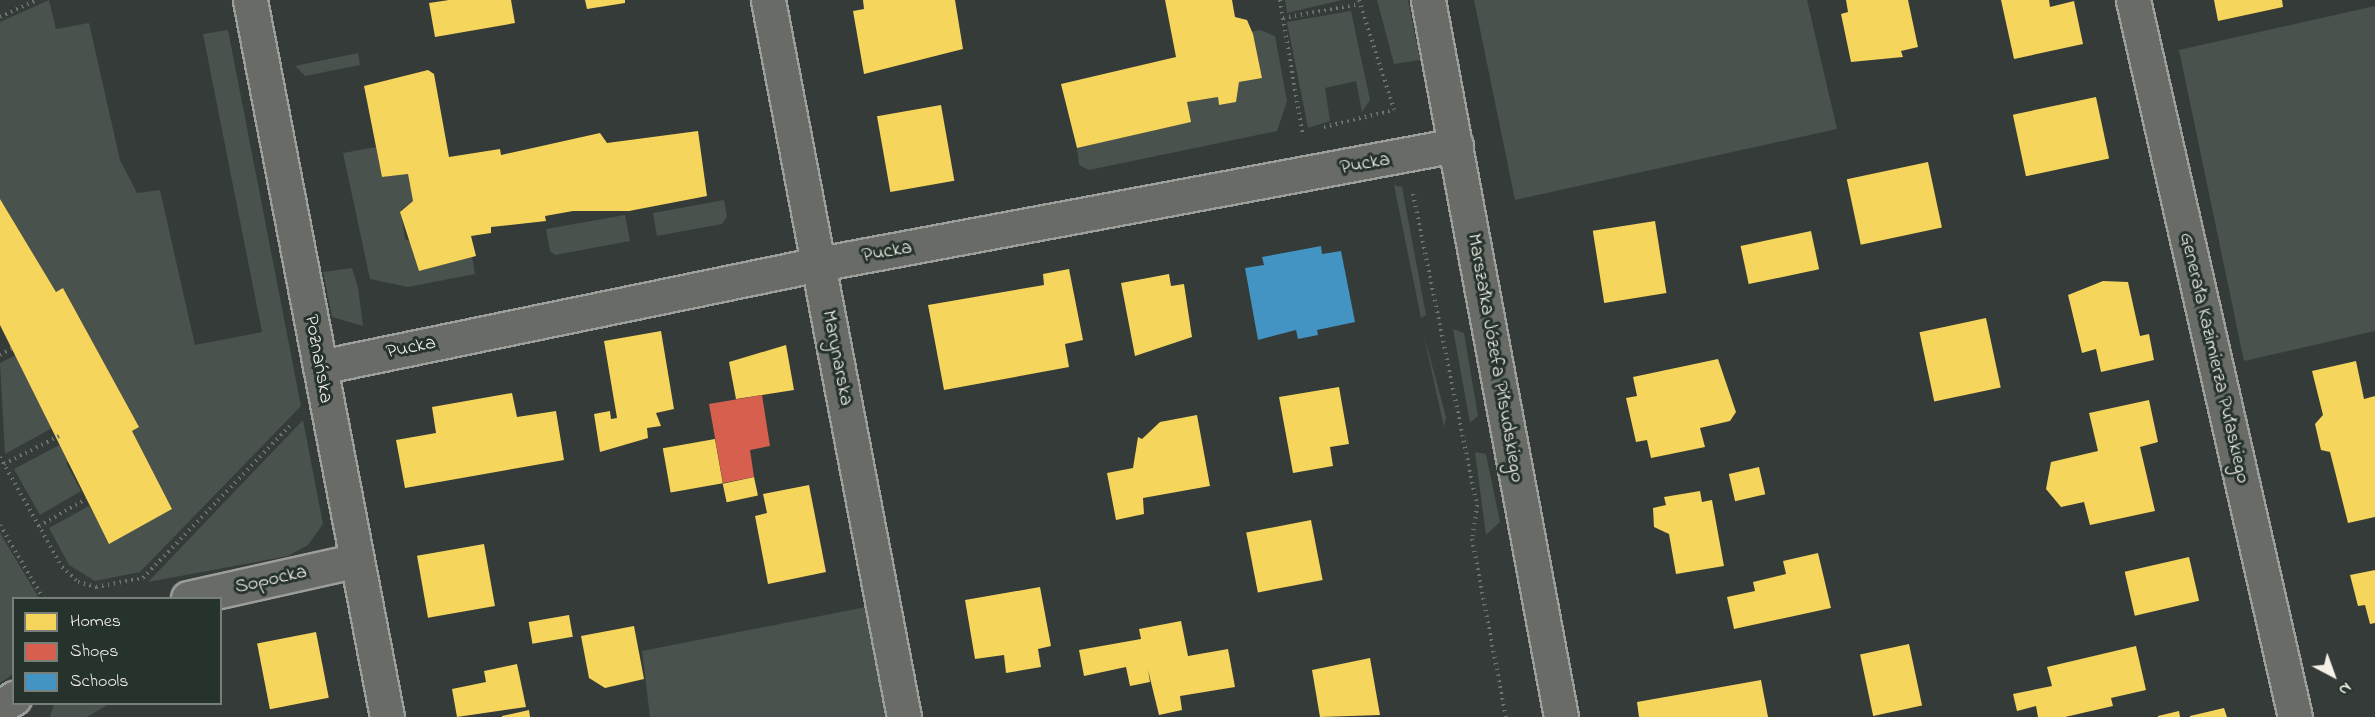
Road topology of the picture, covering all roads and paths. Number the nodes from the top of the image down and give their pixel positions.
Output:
1 (37, 0) edge
2 (250, 0) edge
3 (768, 0) edge
4 (1280, 0) edge
5 (1428, 0) edge
6 (2133, 0) edge
7 (1360, 2) edge
8 (0, 17) edge
9 (1282, 18) junction
10 (1394, 110) junction
11 (1302, 132) junction
12 (1290, 134) dead end
13 (1456, 146) junction
14 (1406, 156) junction
15 (819, 264) junction
16 (12, 348) dead end
17 (0, 355) edge
18 (322, 379) junction
19 (59, 436) dead end
20 (0, 457) edge
21 (4, 464) junction
22 (86, 499) dead end
23 (0, 525) edge
24 (39, 526) junction
25 (354, 561) junction
26 (42, 597) edge
27 (192, 597) edge
28 (387, 717) edge
29 (904, 717) edge
30 (1506, 717) edge
31 (1561, 717) edge
32 (2295, 717) edge

1 - 8 path
2 - 18 street, Poznańska
3 - 15 street, Marynarska
4 - 9 path
5 - 13 street, Marszałka Józefa Piłsudskiego
6 - 32 street, Generała Kazimierza Pułaskiego
7 - 9 path
7 - 10 path
9 - 11 path
10 - 11 path
10 - 14 path
11 - 12 path
13 - 14 street, Pucka
13 - 31 street, Marszałka Józefa Piłsudskiego
14 - 15 street, Pucka
14 - 30 path
15 - 18 street, Pucka
15 - 29 street, Marynarska
16 - 17 path
18 - 24 path
18 - 25 street, Poznańska
19 - 21 path
20 - 21 path
21 - 24 path
22 - 24 path
23 - 26 path
25 - 27 street, Sopocka
25 - 28 street, Poznańska

